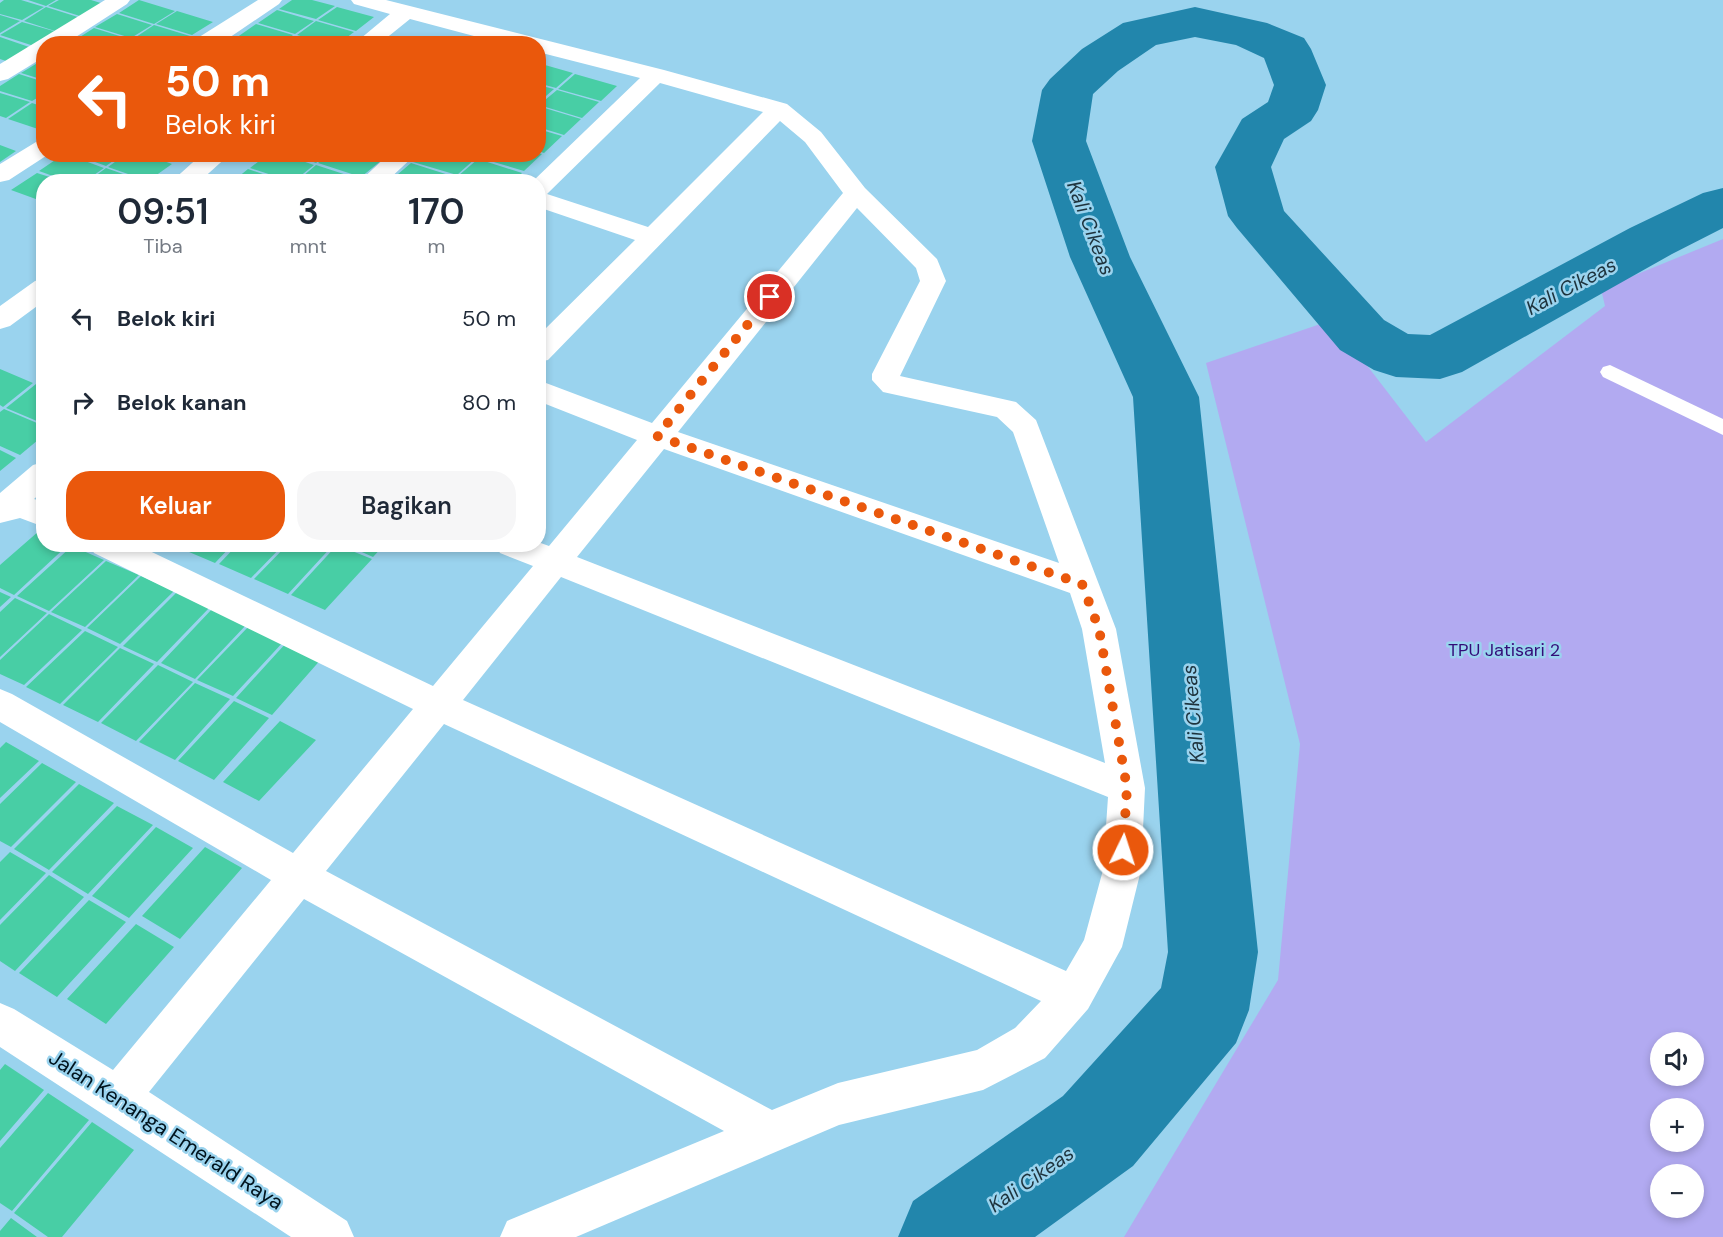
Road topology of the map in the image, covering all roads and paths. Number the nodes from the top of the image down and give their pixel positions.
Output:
1 (120, 0) edge
2 (362, 0) edge
3 (235, 1) edge
4 (268, 2) edge
5 (406, 12) junction
6 (62, 36) edge
7 (216, 36) edge
8 (375, 36) edge
9 (500, 36) edge
10 (546, 47) edge
11 (36, 52) edge
12 (0, 74) edge
13 (656, 75) junction
14 (779, 109) junction
15 (36, 152) edge
16 (208, 162) edge
17 (395, 162) edge
18 (193, 174) edge
19 (380, 174) edge
20 (0, 175) edge
21 (546, 181) edge
22 (856, 193) junction
23 (546, 202) edge
24 (653, 237) junction
25 (36, 293) edge
26 (0, 320) edge
27 (546, 345) edge
28 (1610, 372) dead end
29 (546, 393) edge
30 (1723, 428) edge
31 (657, 436) junction
32 (36, 480) edge
33 (0, 510) edge
34 (36, 512) edge
35 (122, 552) edge
36 (530, 552) edge
37 (554, 562) junction
38 (1082, 584) junction
39 (0, 704) edge
40 (438, 705) junction
41 (1127, 788) junction
42 (298, 876) junction
43 (1074, 996) junction
44 (0, 1023) edge
45 (118, 1097) junction
46 (771, 1133) junction
47 (331, 1237) edge
48 (523, 1237) edge

1 - 6 street
2 - 5 street
3 - 4 street
4 - 7 street
5 - 8 street
5 - 9 street
10 - 13 street
11 - 12 street
13 - 14 street
13 - 21 street
14 - 22 street
14 - 24 street
15 - 20 street
16 - 18 street
17 - 19 street
22 - 31 street
22 - 38 street
23 - 24 street
24 - 27 street
25 - 26 street
28 - 30 lane
29 - 31 street
31 - 37 street
31 - 38 street
32 - 33 street
33 - 34 street
35 - 40 street
36 - 37 street
37 - 40 street
37 - 41 street
38 - 41 street
39 - 42 street
40 - 42 street
40 - 43 street
41 - 43 street
42 - 45 street
42 - 46 street
43 - 46 street
44 - 45 street, Jalan Kenanga Emerald Raya
45 - 47 street, Jalan Kenanga Emerald Raya
46 - 48 street

